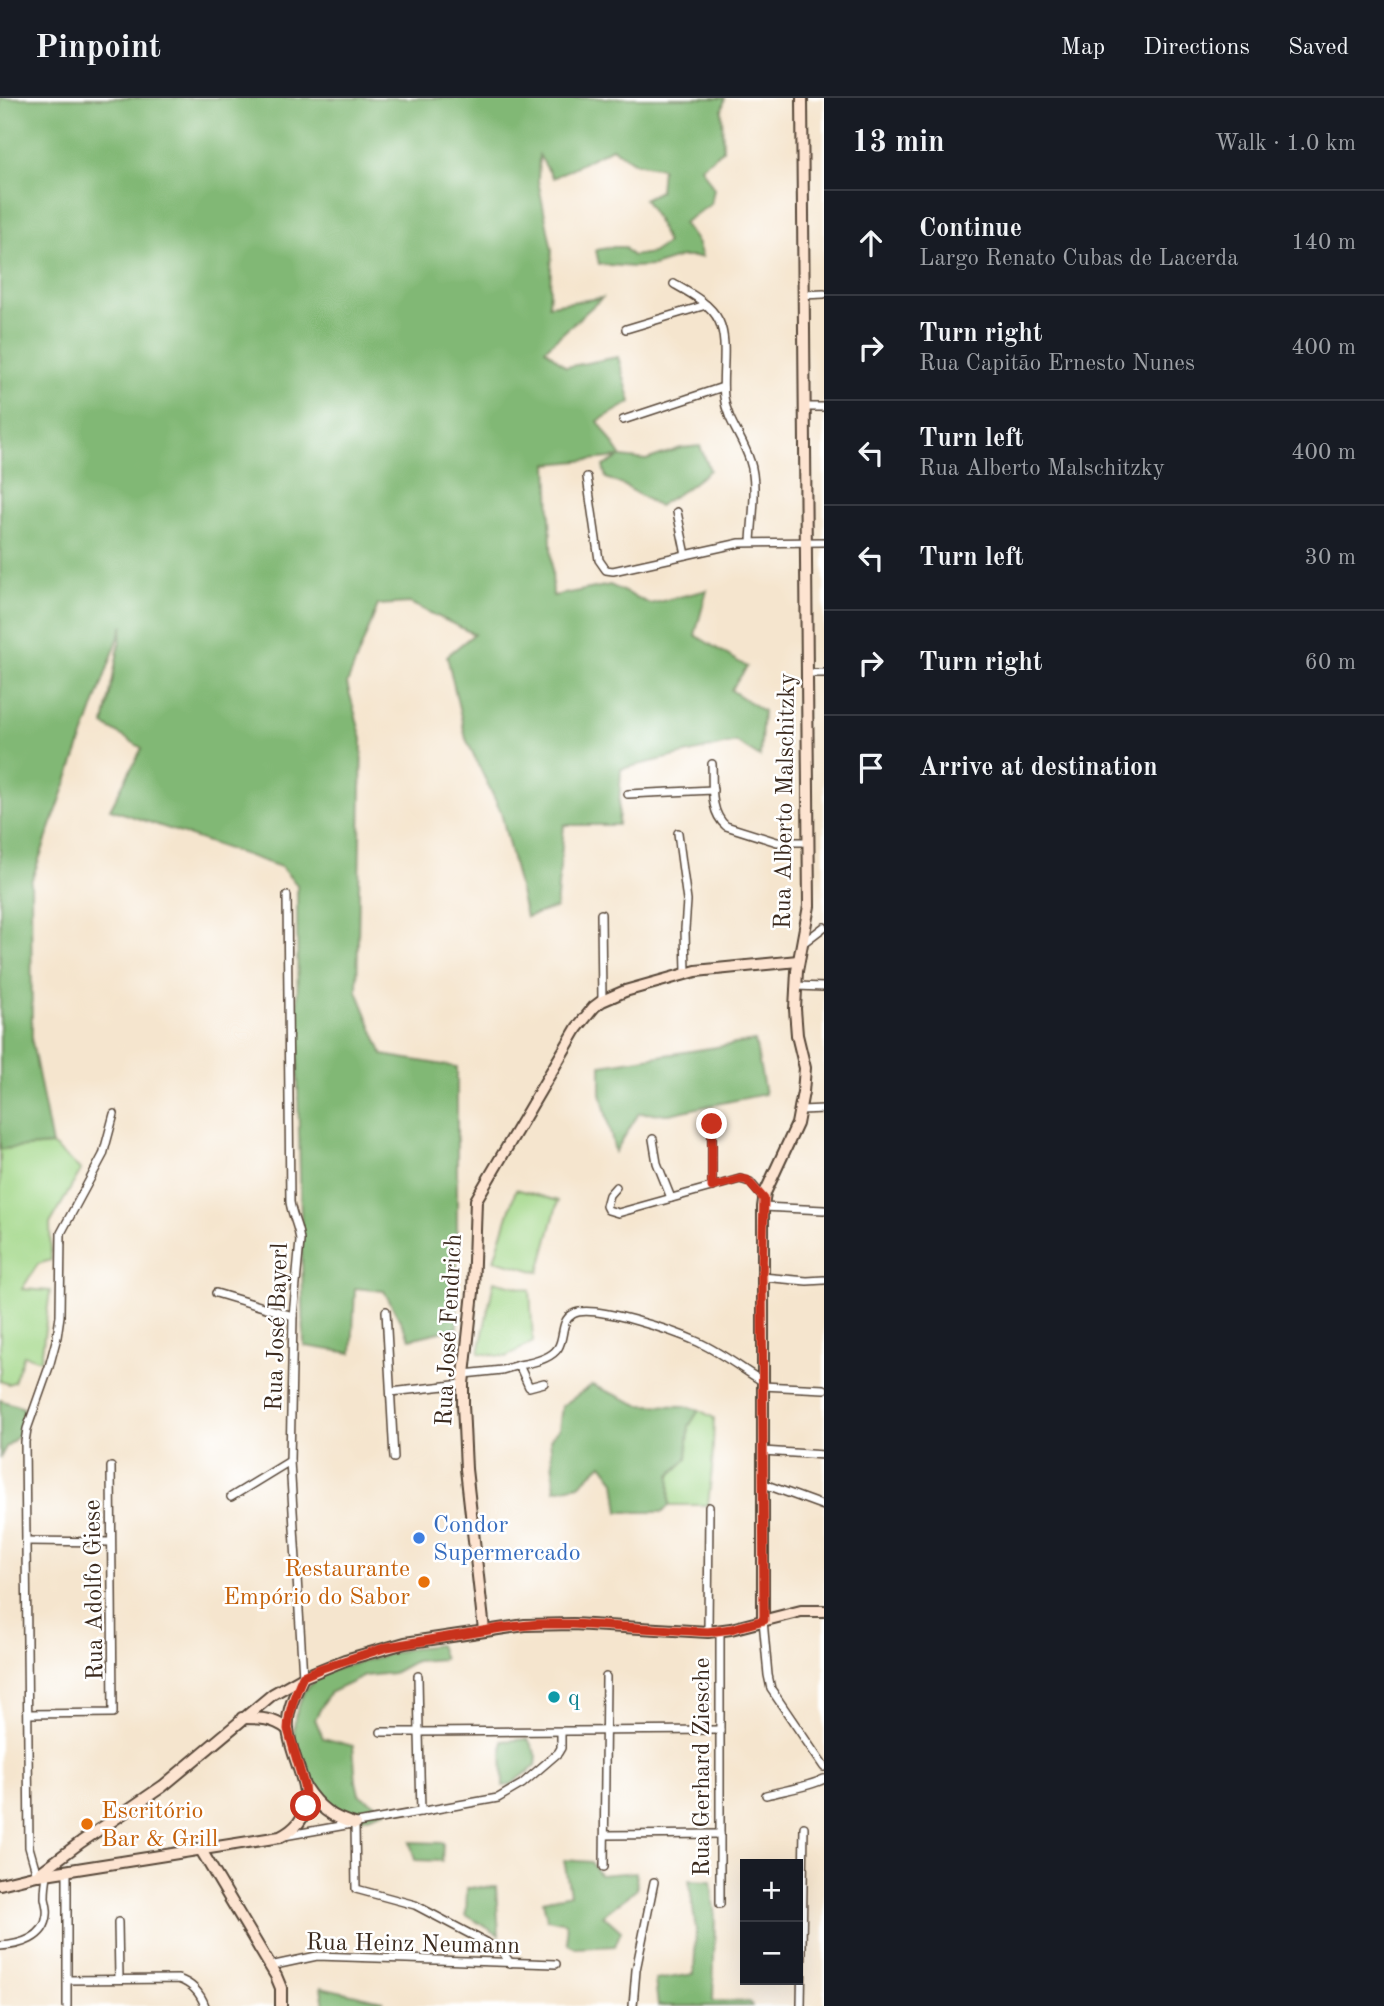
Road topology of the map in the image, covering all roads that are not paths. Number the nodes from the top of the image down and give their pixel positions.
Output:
1 (802, 98) edge
2 (674, 284) dead end
3 (824, 294) edge
4 (803, 295) junction
5 (706, 305) junction
6 (626, 329) dead end
7 (723, 387) junction
8 (804, 407) junction
9 (824, 407) edge
10 (623, 420) dead end
11 (587, 477) dead end
12 (677, 512) dead end
13 (751, 542) junction
14 (806, 542) junction
15 (824, 542) edge
16 (686, 555) junction
17 (806, 673) junction
18 (824, 673) edge
19 (712, 764) dead end
20 (713, 790) junction
21 (628, 794) dead end
22 (678, 833) dead end
23 (809, 842) junction
24 (287, 896) dead end
25 (601, 914) dead end
26 (824, 927) edge
27 (803, 944) junction
28 (798, 961) junction
29 (686, 973) junction
30 (796, 986) junction
31 (824, 987) edge
32 (602, 1001) junction
33 (824, 1109) edge
34 (801, 1110) junction
35 (114, 1114) dead end
36 (712, 1124) dead end
37 (653, 1139) dead end
38 (616, 1186) dead end
39 (712, 1187) junction
40 (671, 1198) junction
41 (764, 1203) junction
42 (824, 1210) edge
43 (762, 1277) junction
44 (824, 1280) edge
45 (216, 1293) dead end
46 (386, 1311) dead end
47 (293, 1317) junction
48 (519, 1366) junction
49 (463, 1379) junction
50 (544, 1383) dead end
51 (762, 1384) junction
52 (824, 1389) edge
53 (391, 1392) junction
54 (764, 1451) junction
55 (824, 1455) edge
56 (394, 1458) dead end
57 (290, 1461) junction
58 (111, 1467) dead end
59 (764, 1483) junction
60 (231, 1497) dead end
61 (824, 1506) edge
62 (709, 1507) dead end
63 (26, 1541) junction
64 (111, 1542) junction
65 (824, 1611) edge
66 (764, 1620) junction
67 (484, 1630) junction
68 (720, 1631) junction
69 (708, 1632) junction
70 (303, 1676) junction
71 (418, 1676) dead end
72 (606, 1676) dead end
73 (29, 1714) junction
74 (242, 1718) junction
75 (288, 1729) junction
76 (720, 1730) junction
77 (606, 1731) junction
78 (381, 1732) dead end
79 (419, 1732) junction
80 (561, 1732) junction
81 (824, 1767) edge
82 (824, 1779) edge
83 (304, 1785) junction
84 (766, 1796) dead end
85 (421, 1812) junction
86 (355, 1824) junction
87 (804, 1827) dead end
88 (720, 1834) junction
89 (605, 1835) junction
90 (280, 1837) junction
91 (201, 1850) junction
92 (62, 1856) junction
93 (604, 1867) dead end
94 (67, 1871) junction
95 (41, 1873) junction
96 (654, 1882) dead end
97 (0, 1884) edge
98 (45, 1888) junction
99 (720, 1903) dead end
100 (118, 1922) dead end
101 (0, 1947) edge
102 (510, 1963) junction
103 (556, 1964) dead end
104 (270, 1966) junction
105 (119, 1979) junction
106 (67, 1980) junction
107 (67, 2006) edge
108 (205, 2006) edge
109 (281, 2006) edge
110 (633, 2006) edge
111 (801, 2006) edge

1 - 4 street, Rua Alberto Malschitzky
2 - 5 street
3 - 4 street
4 - 8 street, Rua Alberto Malschitzky
5 - 6 street
5 - 7 street
7 - 10 street
7 - 13 street
8 - 9 street
8 - 14 street, Rua Alberto Malschitzky
11 - 16 street
12 - 16 street
13 - 14 street
13 - 16 street
14 - 15 street
14 - 17 street, Rua Alberto Malschitzky
17 - 18 street
17 - 23 street, Rua Alberto Malschitzky
19 - 20 street
20 - 21 street
20 - 23 street
22 - 29 street
23 - 27 street, Rua Alberto Malschitzky
24 - 47 street, Rua José Bayerl
25 - 32 street
26 - 27 street
27 - 28 street, Rua Alberto Malschitzky
28 - 29 street
28 - 30 street, Rua Alberto Malschitzky
29 - 32 street
30 - 31 street
30 - 34 street, Rua Alberto Malschitzky
32 - 49 street, Rua José Fendrich
33 - 34 street
34 - 41 street, Rua Alberto Malschitzky
35 - 63 street
36 - 39 street
37 - 40 street
38 - 40 street
39 - 40 street
39 - 41 street
41 - 42 street
41 - 43 street, Rua Alberto Malschitzky
43 - 44 street
43 - 51 street, Rua Alberto Malschitzky
45 - 47 street
46 - 53 street
47 - 57 street, Rua José Bayerl
48 - 49 street
48 - 50 street
48 - 51 street
49 - 53 street
49 - 67 street, Rua José Fendrich
51 - 52 street
51 - 54 street, Rua Alberto Malschitzky
53 - 56 street
54 - 55 street
54 - 59 street, Rua Alberto Malschitzky
57 - 60 street
57 - 70 street, Rua José Bayerl
58 - 64 street, Rua Adolfo Giese
59 - 61 street
59 - 66 street, Rua Alberto Malschitzky
62 - 69 street
63 - 64 street
63 - 73 street
64 - 73 street, Rua Adolfo Giese
65 - 66 street
66 - 68 street
66 - 81 street
67 - 69 street
67 - 70 street
68 - 69 street
68 - 76 street, Rua Gerhard Ziesche
70 - 74 street
70 - 75 street
71 - 79 street
72 - 77 street
73 - 95 street
74 - 75 street
74 - 92 street
75 - 83 street
76 - 77 street
76 - 88 street, Rua Gerhard Ziesche
77 - 80 street
77 - 89 street
78 - 79 street
79 - 80 street
79 - 85 street
80 - 85 street
82 - 84 street
83 - 86 street
83 - 90 street
85 - 86 street
86 - 90 street
86 - 102 street
87 - 111 street
88 - 89 street
88 - 99 street, Rua Gerhard Ziesche
89 - 93 street
90 - 91 street
91 - 94 street
91 - 104 street
92 - 94 street
92 - 95 street
94 - 95 street
94 - 106 street
95 - 97 street
95 - 98 street
95 - 98 street
96 - 110 street
98 - 101 street
100 - 105 street
102 - 103 street, Rua Heinz Neumann
102 - 104 street, Rua Heinz Neumann
104 - 109 street
105 - 106 street
105 - 108 street
106 - 107 street

